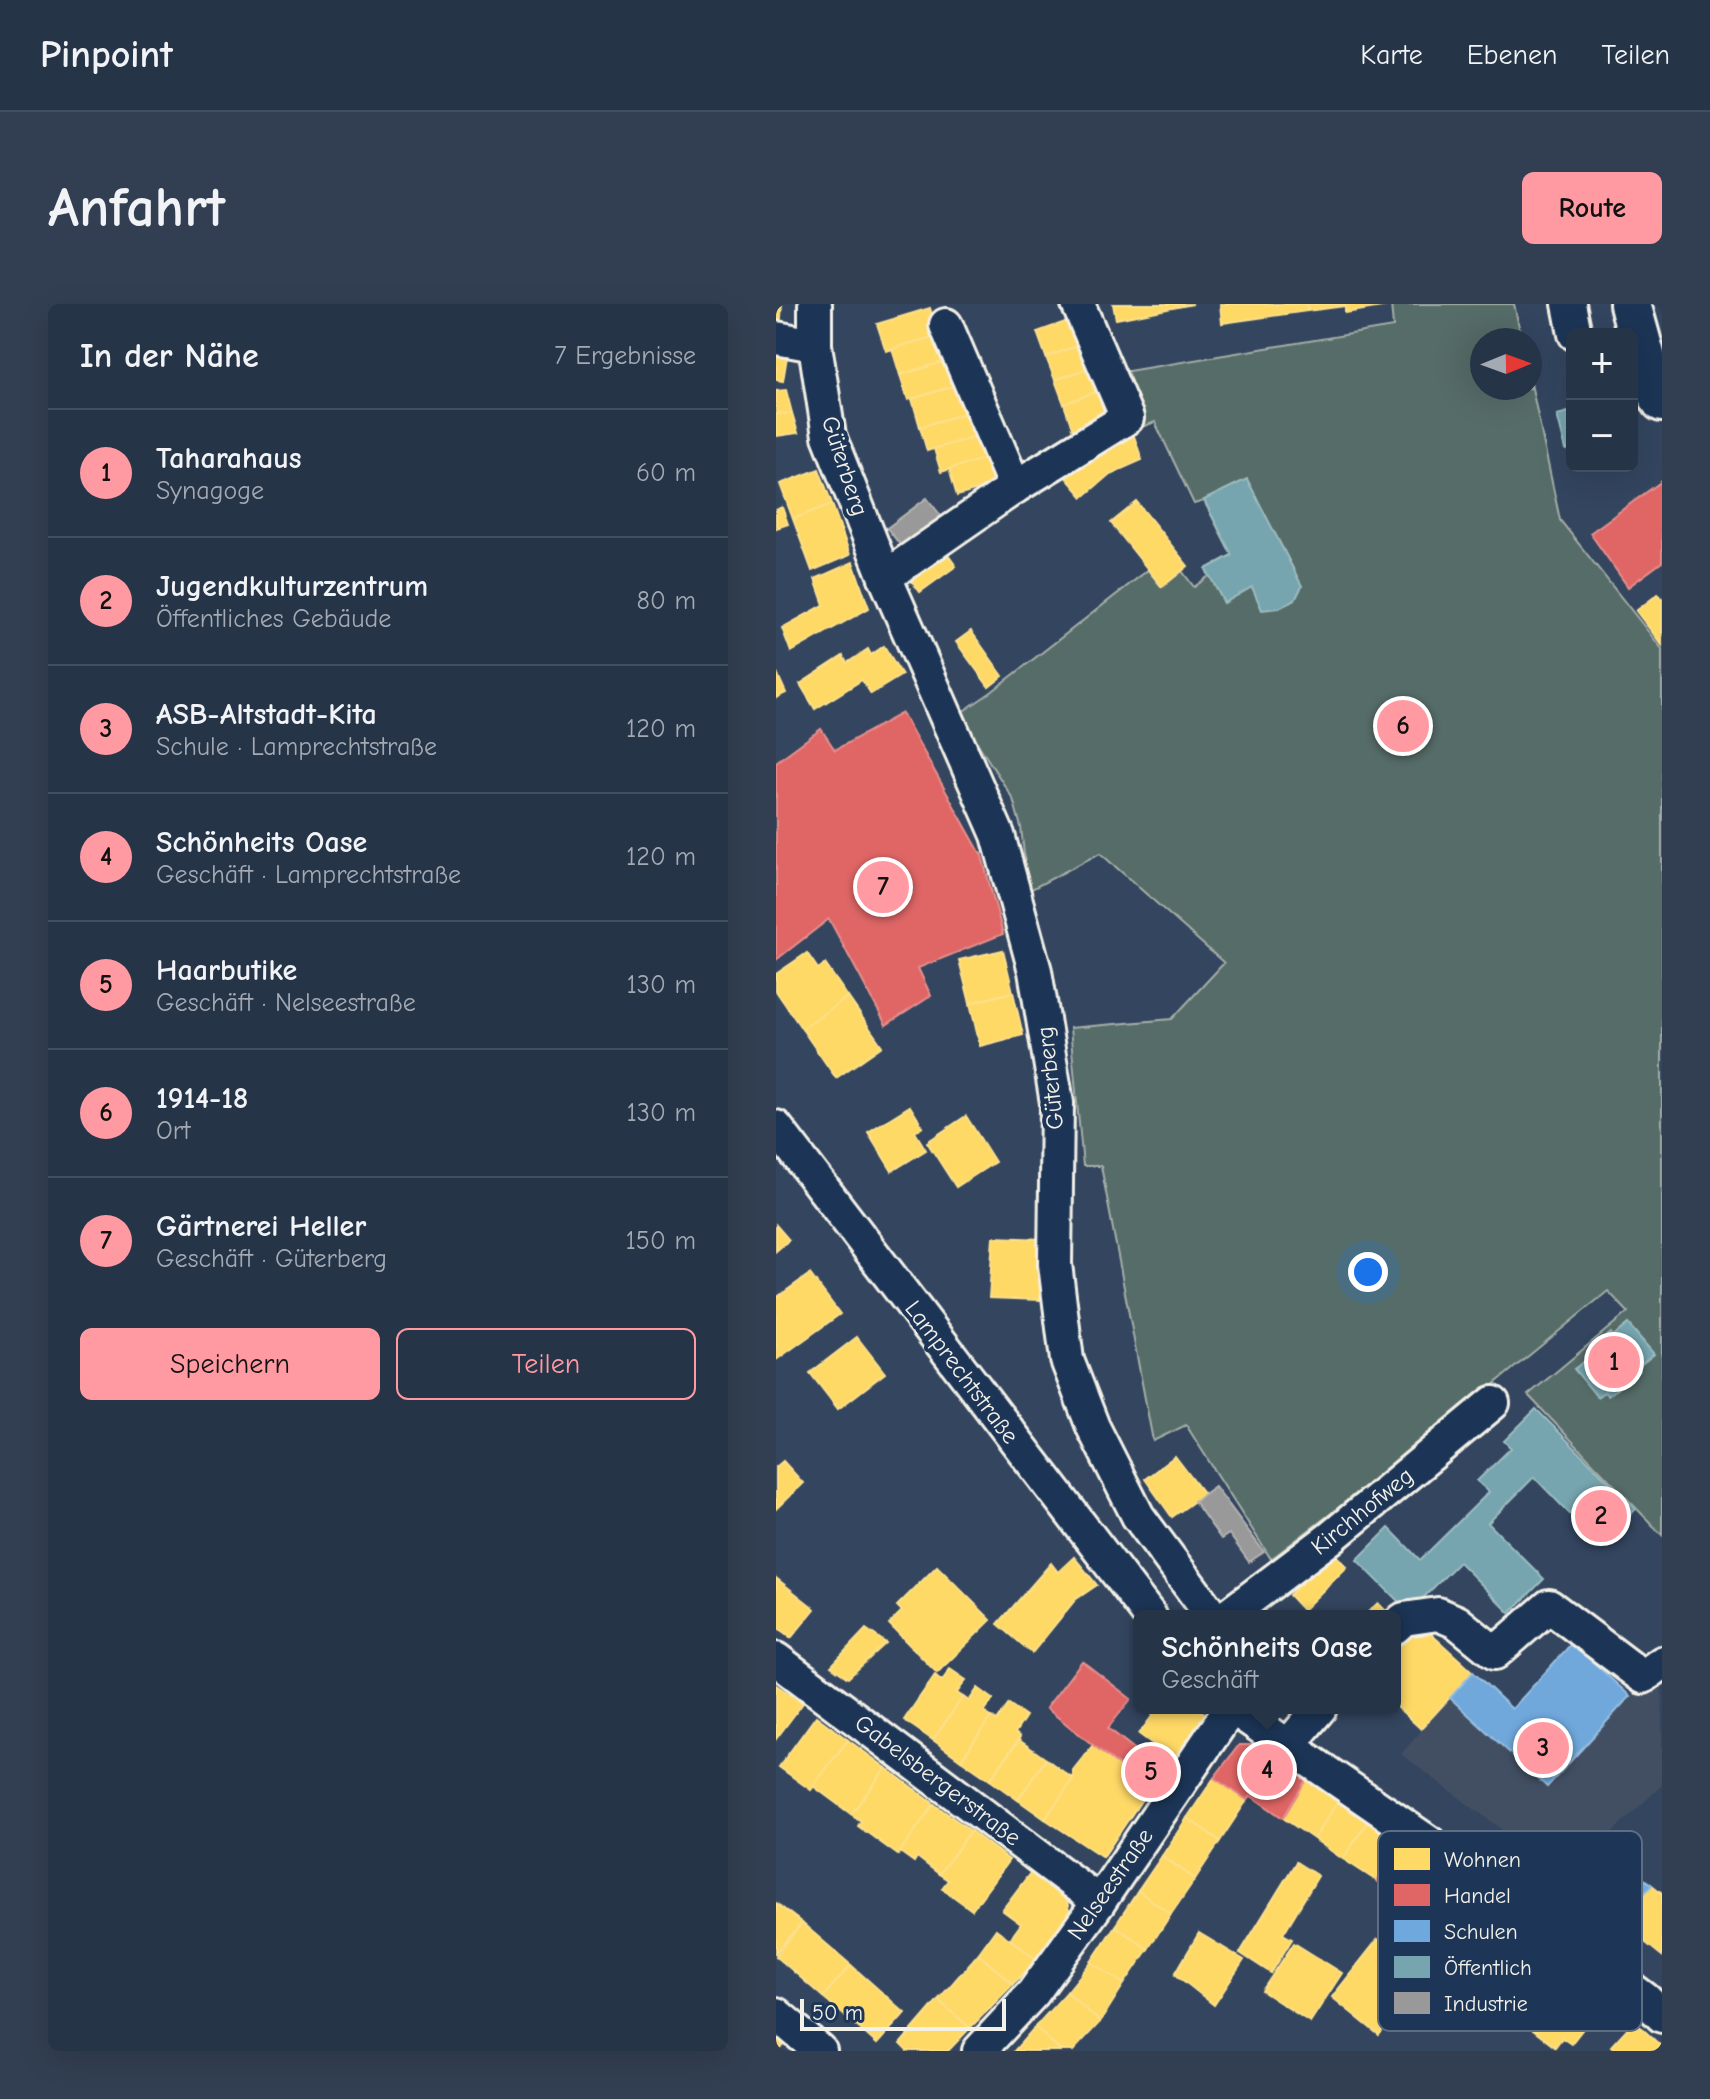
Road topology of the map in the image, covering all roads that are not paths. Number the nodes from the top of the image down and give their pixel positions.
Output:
1 (815, 304) edge
2 (1078, 304) edge
3 (1569, 304) edge
4 (1630, 304) edge
5 (946, 325) dead end
6 (1574, 328) edge
7 (776, 338) edge
8 (815, 345) junction
9 (1662, 401) edge
10 (1015, 487) junction
11 (885, 577) junction
12 (776, 1127) edge
13 (1493, 1403) dead end
14 (1145, 1610) edge
15 (1208, 1610) edge
16 (1235, 1610) edge
17 (1401, 1622) edge
18 (776, 1659) edge
19 (1662, 1663) edge
20 (1228, 1714) edge
21 (1240, 1714) edge
22 (1315, 1714) edge
23 (1287, 1747) junction
24 (1411, 1831) edge
25 (1099, 1902) junction
26 (776, 2014) edge
27 (820, 2051) edge
28 (979, 2051) edge

1 - 8 street, Güterberg
2 - 10 street
3 - 6 street
4 - 9 main road
5 - 10 street
7 - 8 street
8 - 11 street, Güterberg
10 - 11 street
11 - 15 street, Güterberg
12 - 14 street, Lamprechtstraße
13 - 16 street, Kirchhofweg
17 - 19 street
18 - 25 street, Gabelsbergerstraße
20 - 25 street, Nelseestraße
21 - 23 street
22 - 23 street
23 - 24 street
25 - 28 street, Nelseestraße
26 - 27 street

